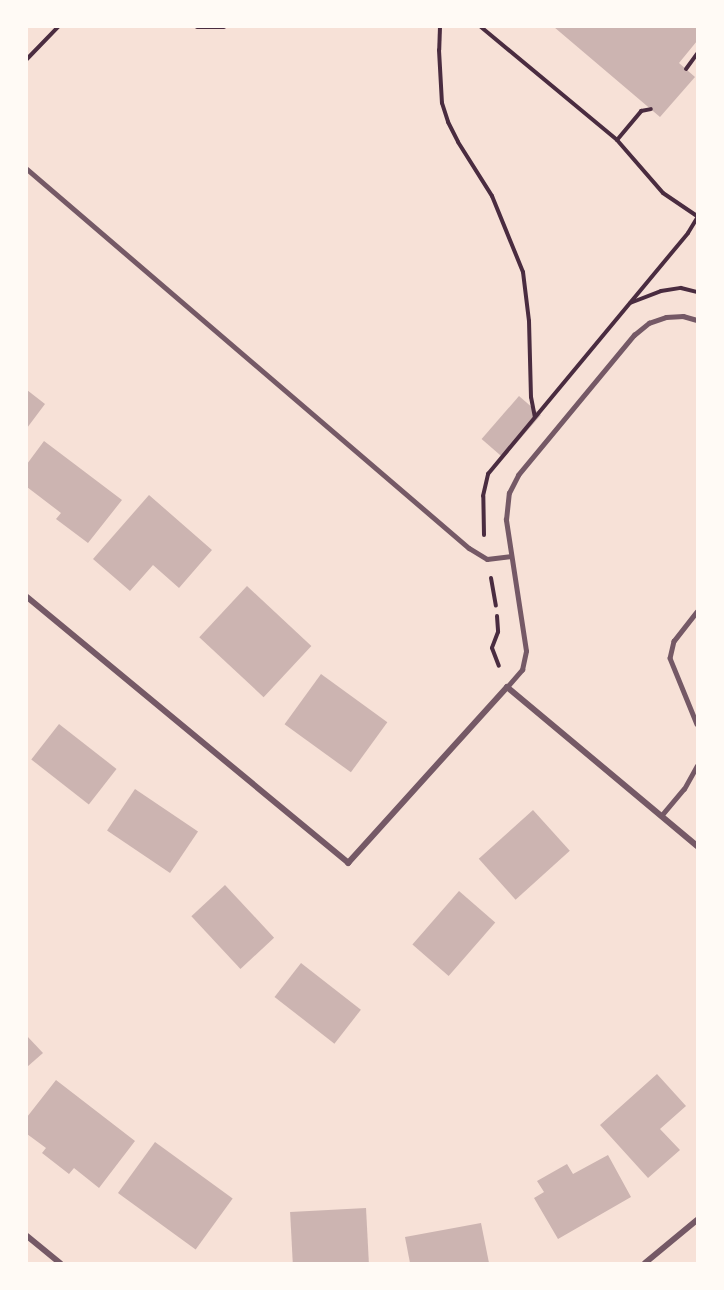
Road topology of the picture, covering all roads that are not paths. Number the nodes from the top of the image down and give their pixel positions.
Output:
1 (27, 169) edge
2 (697, 320) edge
3 (511, 556) junction
4 (27, 597) edge
5 (697, 612) edge
6 (507, 687) junction
7 (697, 724) edge
8 (697, 766) edge
9 (661, 816) junction
10 (697, 846) edge
11 (697, 1220) edge
12 (27, 1236) edge
13 (60, 1263) edge
14 (645, 1263) edge

1 - 3 lane
2 - 3 lane
3 - 6 lane
4 - 6 street
5 - 7 lane
6 - 9 street
8 - 9 lane
9 - 10 street
11 - 14 street
12 - 13 street

